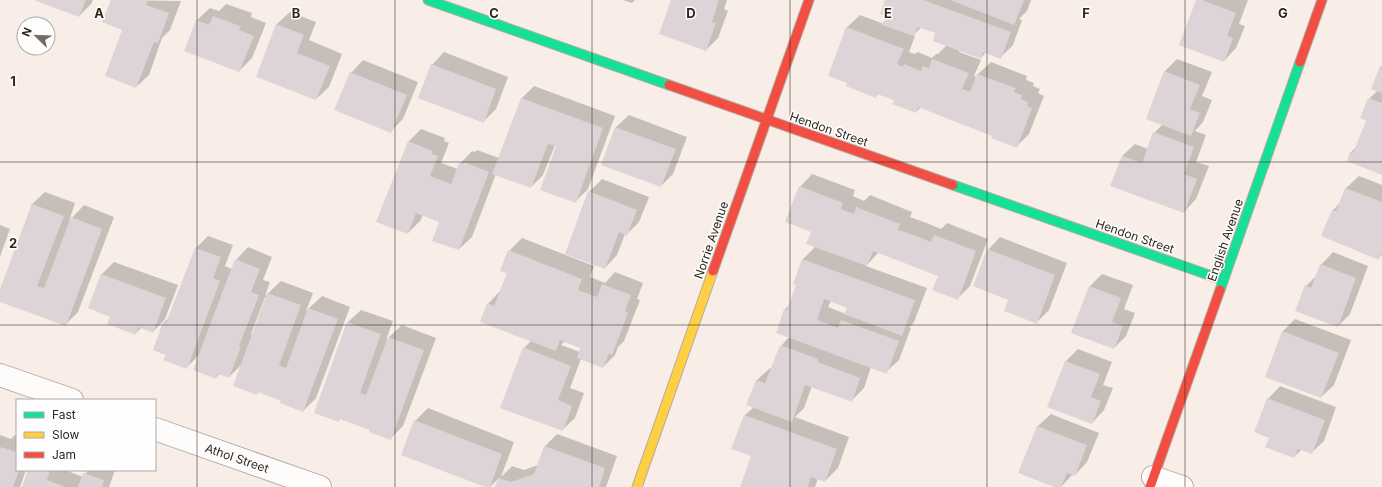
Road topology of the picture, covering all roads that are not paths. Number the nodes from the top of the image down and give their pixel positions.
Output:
1 (428, 0) edge
2 (809, 0) edge
3 (1322, 0) edge
4 (767, 119) junction
5 (1223, 280) junction
6 (0, 375) edge
7 (69, 399) edge
8 (156, 429) edge
9 (1152, 482) edge
10 (320, 487) edge
11 (637, 487) edge
12 (1182, 487) edge

1 - 4 street, Hendon Street
2 - 4 street, Norrie Avenue
3 - 5 street, English Avenue
4 - 5 street, Hendon Street
4 - 11 street, Norrie Avenue
5 - 9 street, English Avenue
6 - 7 street
8 - 10 street, Athol Street
9 - 12 street

